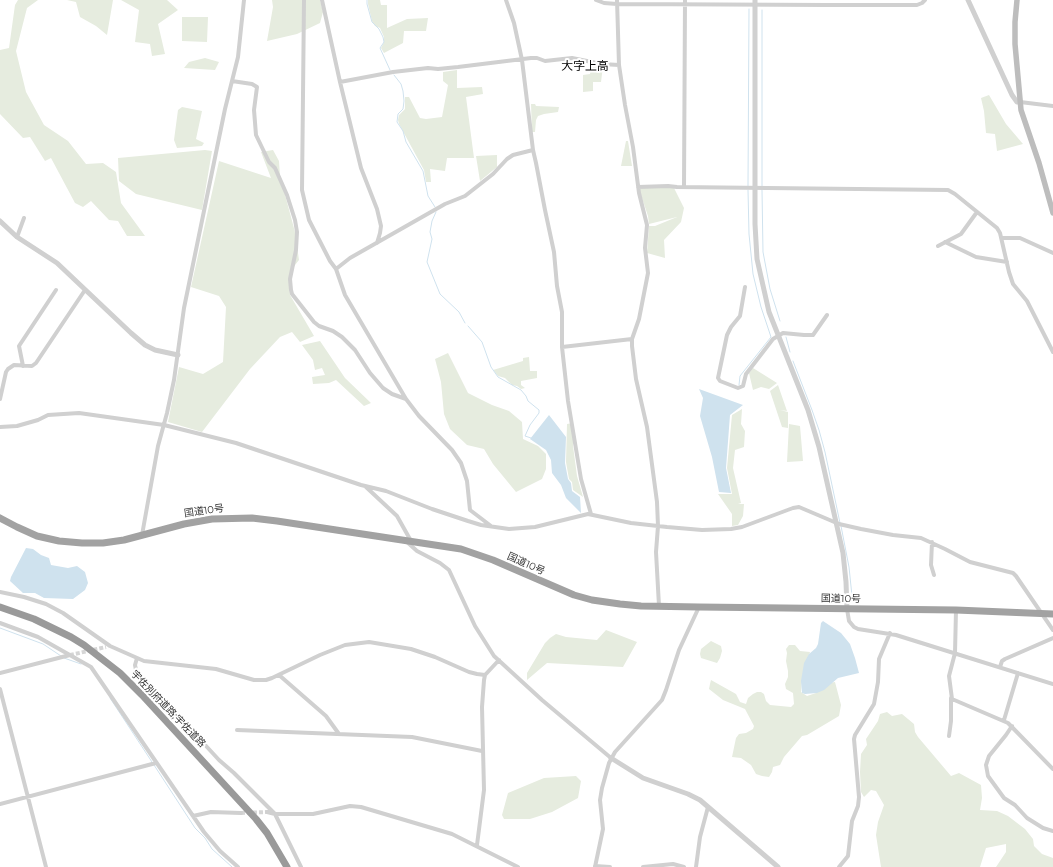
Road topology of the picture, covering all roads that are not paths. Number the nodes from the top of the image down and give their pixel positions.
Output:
1 (244, 0) edge
2 (304, 0) edge
3 (322, 0) edge
4 (506, 0) edge
5 (596, 0) edge
6 (925, 0) edge
7 (968, 0) edge
8 (1018, 0) edge
9 (617, 2) edge
10 (685, 2) edge
11 (755, 2) edge
12 (522, 60) junction
13 (619, 65) junction
14 (232, 81) junction
15 (340, 82) junction
16 (1020, 102) junction
17 (1053, 106) edge
18 (533, 150) junction
19 (638, 187) junction
20 (684, 187) junction
21 (755, 188) junction
22 (977, 212) junction
23 (1053, 213) edge
24 (24, 218) dead end
25 (0, 221) edge
26 (17, 237) junction
27 (1002, 238) junction
28 (945, 242) junction
29 (377, 243) junction
30 (938, 246) dead end
31 (1053, 253) edge
32 (1007, 262) junction
33 (336, 269) junction
34 (745, 287) dead end
35 (56, 290) dead end
36 (85, 290) junction
37 (827, 315) dead end
38 (778, 336) junction
39 (632, 339) junction
40 (562, 347) junction
41 (1053, 352) edge
42 (178, 355) junction
43 (23, 366) junction
44 (0, 398) edge
45 (406, 399) junction
46 (164, 425) junction
47 (0, 427) edge
48 (366, 486) junction
49 (591, 514) junction
50 (0, 518) edge
51 (839, 523) junction
52 (491, 526) junction
53 (658, 526) junction
54 (142, 536) junction
55 (408, 540) junction
56 (932, 542) junction
57 (934, 576) dead end
58 (0, 592) edge
59 (659, 606) junction
60 (699, 607) junction
61 (0, 608) edge
62 (847, 609) junction
63 (956, 610) junction
64 (1042, 614) junction
65 (1053, 614) edge
66 (0, 623) edge
67 (1053, 630) edge
68 (890, 633) junction
69 (1053, 638) edge
70 (955, 653) junction
71 (70, 655) junction
72 (137, 658) junction
73 (499, 660) junction
74 (1000, 667) junction
75 (0, 673) edge
76 (1018, 673) junction
77 (279, 675) junction
78 (485, 675) junction
79 (1053, 684) edge
80 (0, 689) edge
81 (951, 698) junction
82 (1004, 720) junction
83 (1012, 726) junction
84 (237, 730) dead end
85 (340, 734) junction
86 (949, 736) dead end
87 (482, 751) junction
88 (611, 758) junction
89 (156, 763) junction
90 (1053, 770) edge
91 (28, 796) junction
92 (0, 804) edge
93 (708, 807) junction
94 (267, 812) tunnel mouth
95 (240, 813) tunnel mouth
96 (275, 814) junction
97 (193, 816) junction
98 (1053, 831) edge
99 (477, 846) junction
100 (595, 866) edge
101 (46, 867) edge
102 (238, 867) edge
103 (287, 867) edge
104 (302, 867) edge
105 (518, 867) edge
106 (610, 867) edge
107 (644, 867) edge
108 (684, 867) edge
109 (696, 867) edge
110 (778, 867) edge
111 (839, 867) edge

1 - 14 street
2 - 33 street
3 - 15 street
4 - 12 street
5 - 9 street
6 - 11 street
7 - 16 street
8 - 16 main road
9 - 10 street
9 - 13 street
10 - 11 street
10 - 20 street
11 - 21 street
12 - 13 street
12 - 15 street
12 - 18 street
13 - 19 street
14 - 42 street
14 - 45 street
15 - 29 street
16 - 17 street
16 - 23 main road
18 - 29 street
18 - 40 street
19 - 20 street
19 - 39 street
20 - 21 street
21 - 22 street
21 - 38 street
22 - 27 street
22 - 28 street
24 - 26 street
25 - 26 street
26 - 36 street
27 - 31 street
27 - 32 street
28 - 30 street
28 - 32 street
29 - 33 street
32 - 41 street
33 - 45 street
34 - 38 street
35 - 43 street
36 - 42 street
36 - 43 street
37 - 38 street
38 - 51 street
39 - 40 street
39 - 53 street
40 - 49 street
42 - 46 street
43 - 44 street
45 - 52 street
46 - 47 street
46 - 48 street
46 - 54 street
48 - 52 street
48 - 55 street
49 - 52 street
49 - 53 street
50 - 54 highway, 国道10号
51 - 53 street
51 - 56 street
51 - 62 street
53 - 59 street
54 - 55 highway, 国道10号
55 - 59 highway, 国道10号
55 - 73 street
56 - 57 street
56 - 64 street
58 - 72 street
59 - 60 highway, 国道10号
60 - 62 highway, 国道10号
60 - 88 street
61 - 103 highway, 宇佐別府道路;宇佐道路
62 - 63 highway, 国道10号
62 - 68 street
63 - 64 highway, 国道10号
63 - 70 street
64 - 65 highway, 国道10号
64 - 67 street
66 - 71 street
68 - 70 street
68 - 111 street
69 - 74 street
70 - 74 street
70 - 81 street
71 - 75 street
71 - 89 street
72 - 77 street
72 - 96 street
73 - 78 street
73 - 88 street
74 - 76 street
76 - 79 street
76 - 82 street
77 - 78 street
77 - 85 street
78 - 87 street
80 - 91 street
81 - 82 street
81 - 86 street
82 - 83 street
83 - 90 street
83 - 98 street
84 - 85 street
85 - 87 street
87 - 99 street
88 - 93 street
88 - 100 street
89 - 91 street
89 - 97 street
91 - 92 street
91 - 101 street
93 - 109 street
93 - 110 street
94 - 96 street
95 - 97 street
96 - 99 street
96 - 104 street
97 - 102 street
99 - 105 street
100 - 106 street
107 - 108 street

